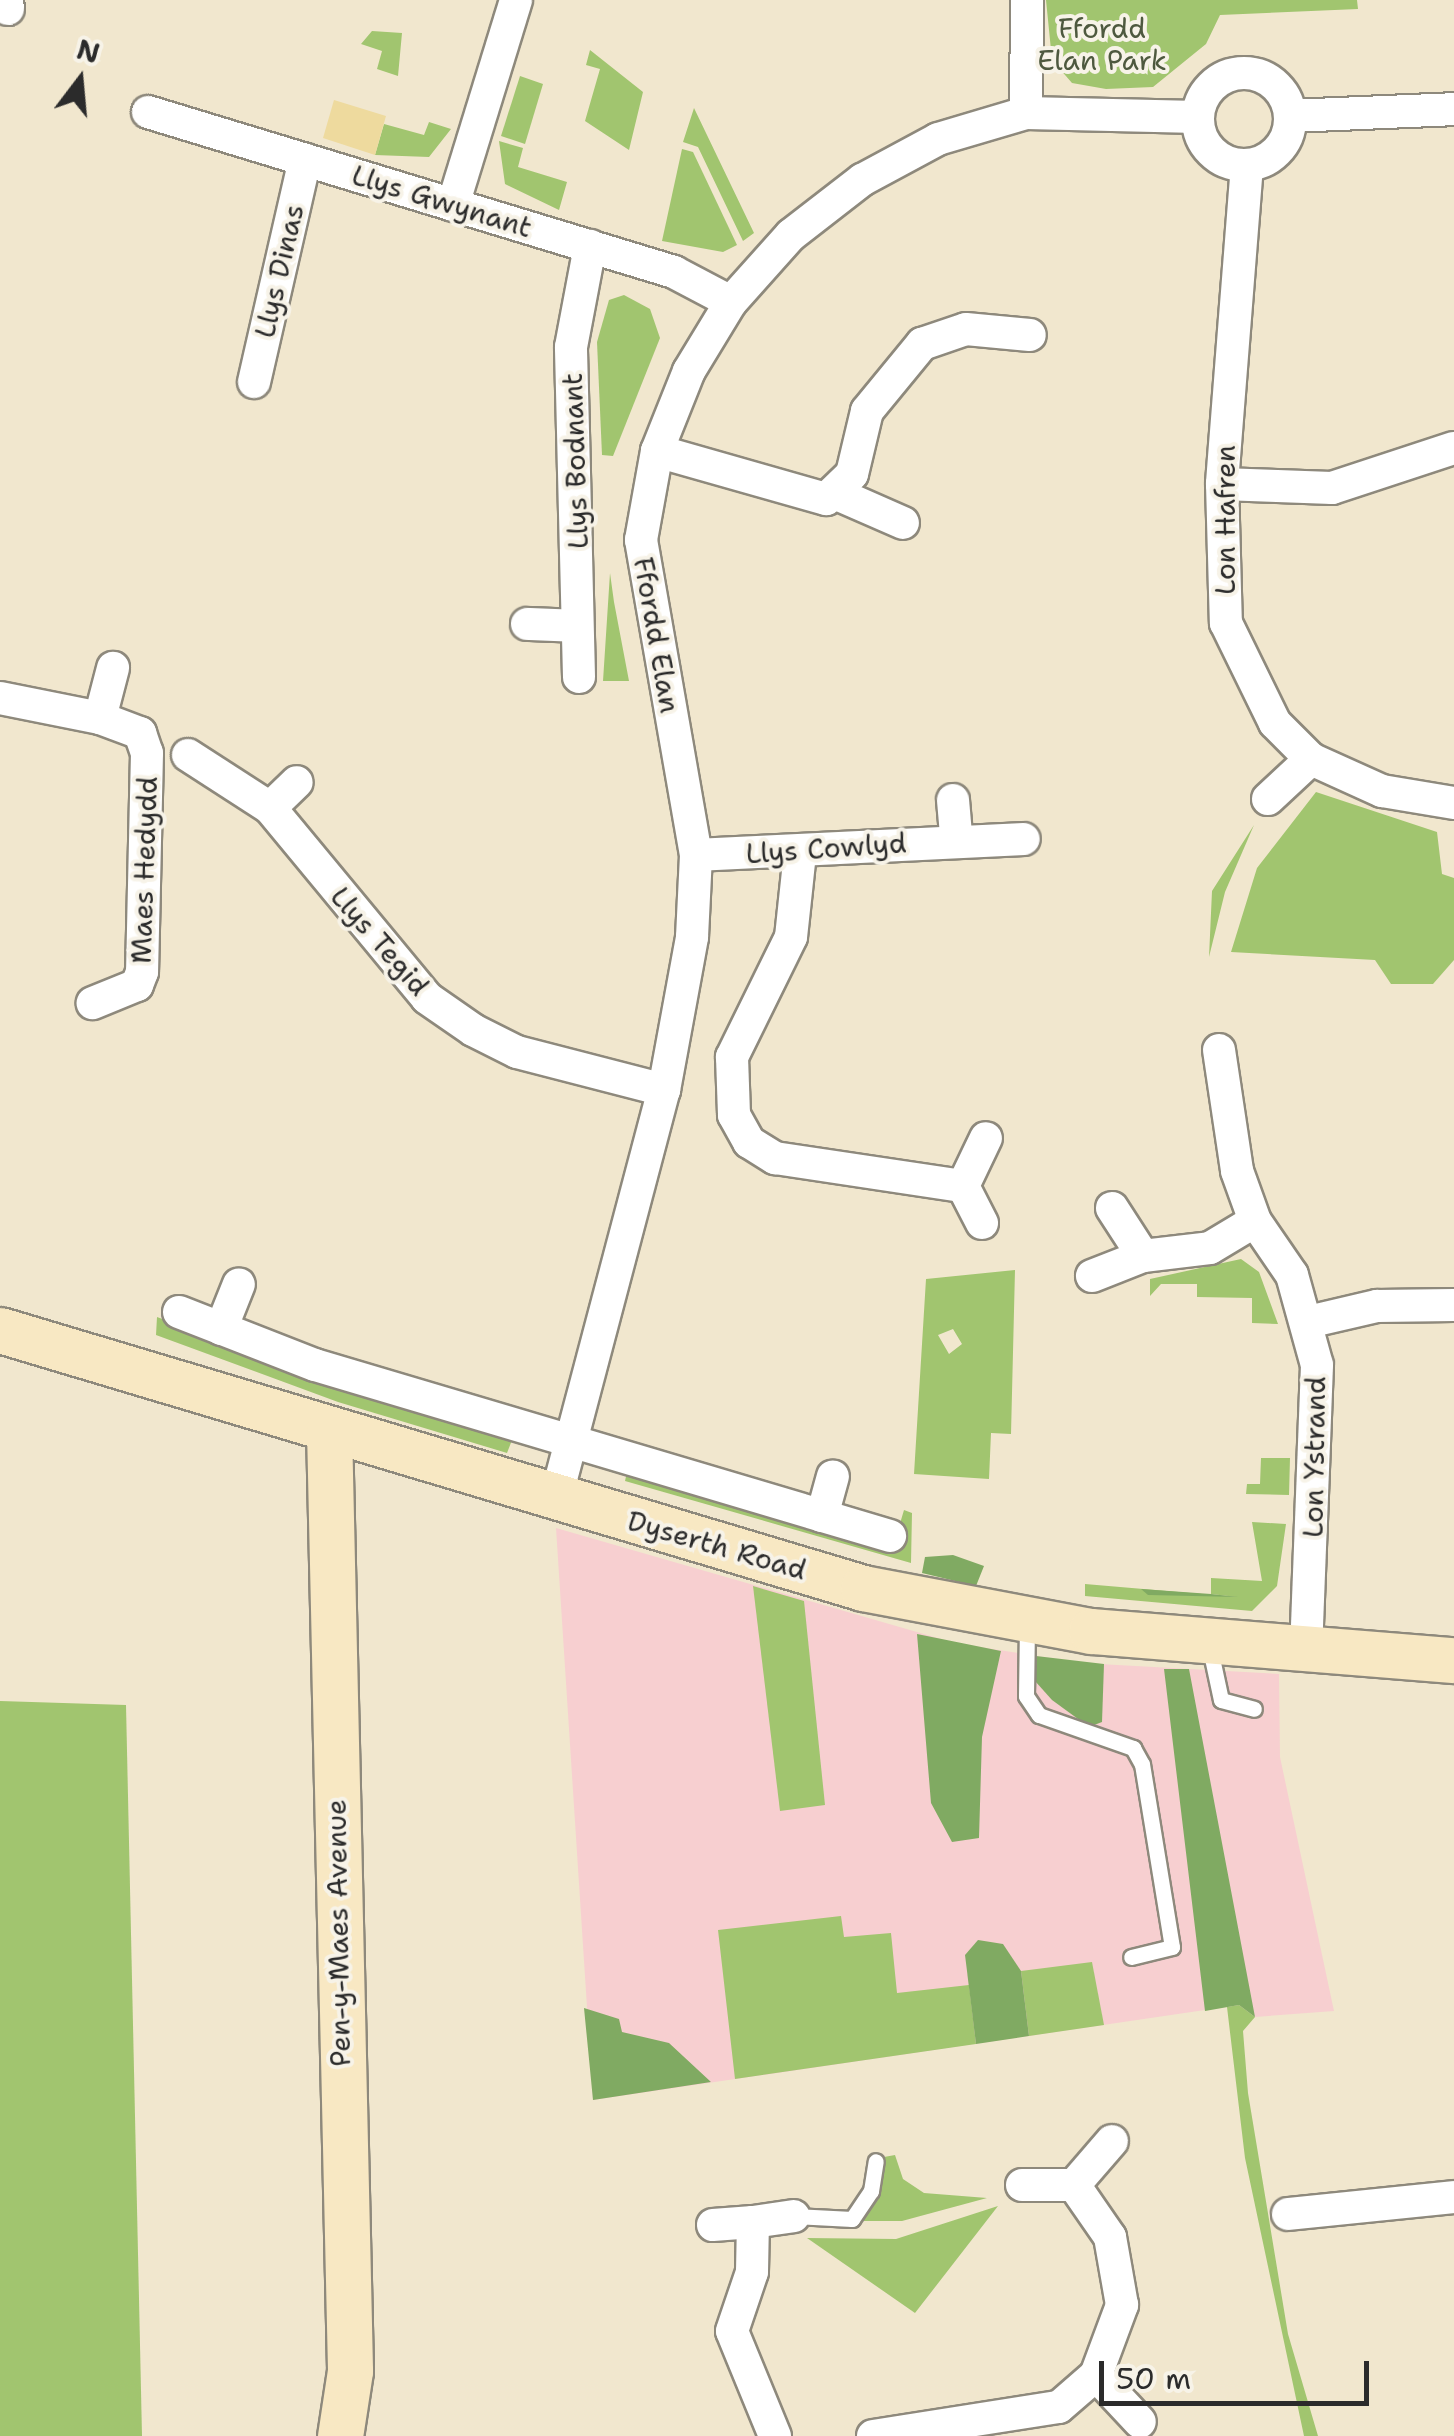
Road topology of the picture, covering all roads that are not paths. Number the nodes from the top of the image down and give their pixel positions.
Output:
1 (516, 0) edge
2 (1027, 0) edge
3 (1454, 108) edge
4 (148, 112) dead end
5 (1026, 113) junction
6 (1290, 116) junction
7 (1198, 118) junction
8 (305, 160) junction
9 (1247, 165) junction
10 (453, 204) junction
11 (590, 246) junction
12 (731, 302) junction
13 (1030, 336) dead end
14 (254, 382) dead end
15 (1454, 448) edge
16 (657, 451) junction
17 (1222, 484) junction
18 (837, 494) junction
19 (903, 523) dead end
20 (526, 624) dead end
21 (576, 626) junction
22 (113, 668) dead end
23 (579, 677) dead end
24 (0, 698) edge
25 (100, 718) junction
26 (188, 755) dead end
27 (1312, 759) junction
28 (297, 782) dead end
29 (1268, 799) dead end
30 (954, 800) dead end
31 (1454, 802) edge
32 (270, 808) junction
33 (956, 838) junction
34 (1024, 839) dead end
35 (800, 852) junction
36 (696, 854) junction
37 (93, 1003) dead end
38 (1219, 1050) dead end
39 (664, 1090) junction
40 (986, 1138) dead end
41 (963, 1186) junction
42 (1112, 1208) dead end
43 (1255, 1221) junction
44 (982, 1223) dead end
45 (1143, 1256) junction
46 (1092, 1276) dead end
47 (239, 1284) dead end
48 (1454, 1305) edge
49 (179, 1312) dead end
50 (1308, 1322) junction
51 (221, 1329) junction
52 (0, 1330) edge
53 (329, 1429) junction
54 (571, 1444) junction
55 (833, 1476) dead end
56 (556, 1498) junction
57 (822, 1516) junction
58 (890, 1536) dead end
59 (1027, 1620) junction
60 (1208, 1640) junction
61 (1306, 1648) junction
62 (1454, 1660) edge
63 (1254, 1709) dead end
64 (1132, 1956) dead end
65 (1112, 2141) dead end
66 (876, 2161) dead end
67 (1022, 2185) dead end
68 (1074, 2185) junction
69 (1454, 2197) edge
70 (1288, 2214) dead end
71 (794, 2216) joint
72 (753, 2222) junction
73 (713, 2226) dead end
74 (1096, 2375) junction
75 (1145, 2429) edge
76 (340, 2436) edge
77 (774, 2436) edge
78 (873, 2436) edge

1 - 10 street
2 - 5 street
3 - 6 street
4 - 8 street, Llys Gwynant
5 - 7 street, Ffordd Elan
5 - 12 street, Ffordd Elan
6 - 7 street
6 - 9 street
7 - 9 street
8 - 10 street, Llys Gwynant
8 - 14 street, Llys Dinas
9 - 17 street, Lon Hafren
10 - 11 street, Llys Gwynant
11 - 12 street, Llys Gwynant
11 - 21 street, Llys Bodnant
12 - 16 street, Ffordd Elan
13 - 18 street
15 - 17 street
16 - 18 street
16 - 36 street, Ffordd Elan
17 - 27 street, Lon Hafren
18 - 19 street
20 - 21 street
21 - 23 street, Llys Bodnant
22 - 25 street
24 - 25 street, Maes Hedydd
25 - 37 street, Maes Hedydd
26 - 32 street, Llys Tegid
27 - 29 street
27 - 31 street, Lon Hafren
28 - 32 street
30 - 33 street
32 - 39 street, Llys Tegid
33 - 34 street, Llys Cowlyd
33 - 35 street, Llys Cowlyd
35 - 36 street, Llys Cowlyd
35 - 41 street
36 - 39 street, Ffordd Elan
38 - 43 street, Lon Ystrand
39 - 54 street, Ffordd Elan
40 - 41 street
41 - 44 street
42 - 45 street
43 - 45 street
43 - 50 street, Lon Ystrand
45 - 46 street
47 - 51 street
48 - 50 street
49 - 51 street
50 - 61 street, Lon Ystrand
51 - 54 street
52 - 53 main road, Dyserth Road
53 - 56 main road, Dyserth Road
53 - 76 main road, Pen-y-Maes Avenue
54 - 56 street, Ffordd Elan
54 - 57 street
55 - 57 street
56 - 59 main road, Dyserth Road
57 - 58 street
59 - 60 main road, Dyserth Road
59 - 64 lane
60 - 61 main road, Dyserth Road
60 - 63 lane
61 - 62 main road, Dyserth Road
65 - 68 street
66 - 71 lane
67 - 68 street
68 - 74 street
69 - 70 street
71 - 72 street
72 - 73 street
72 - 77 street
74 - 75 street
74 - 78 street

